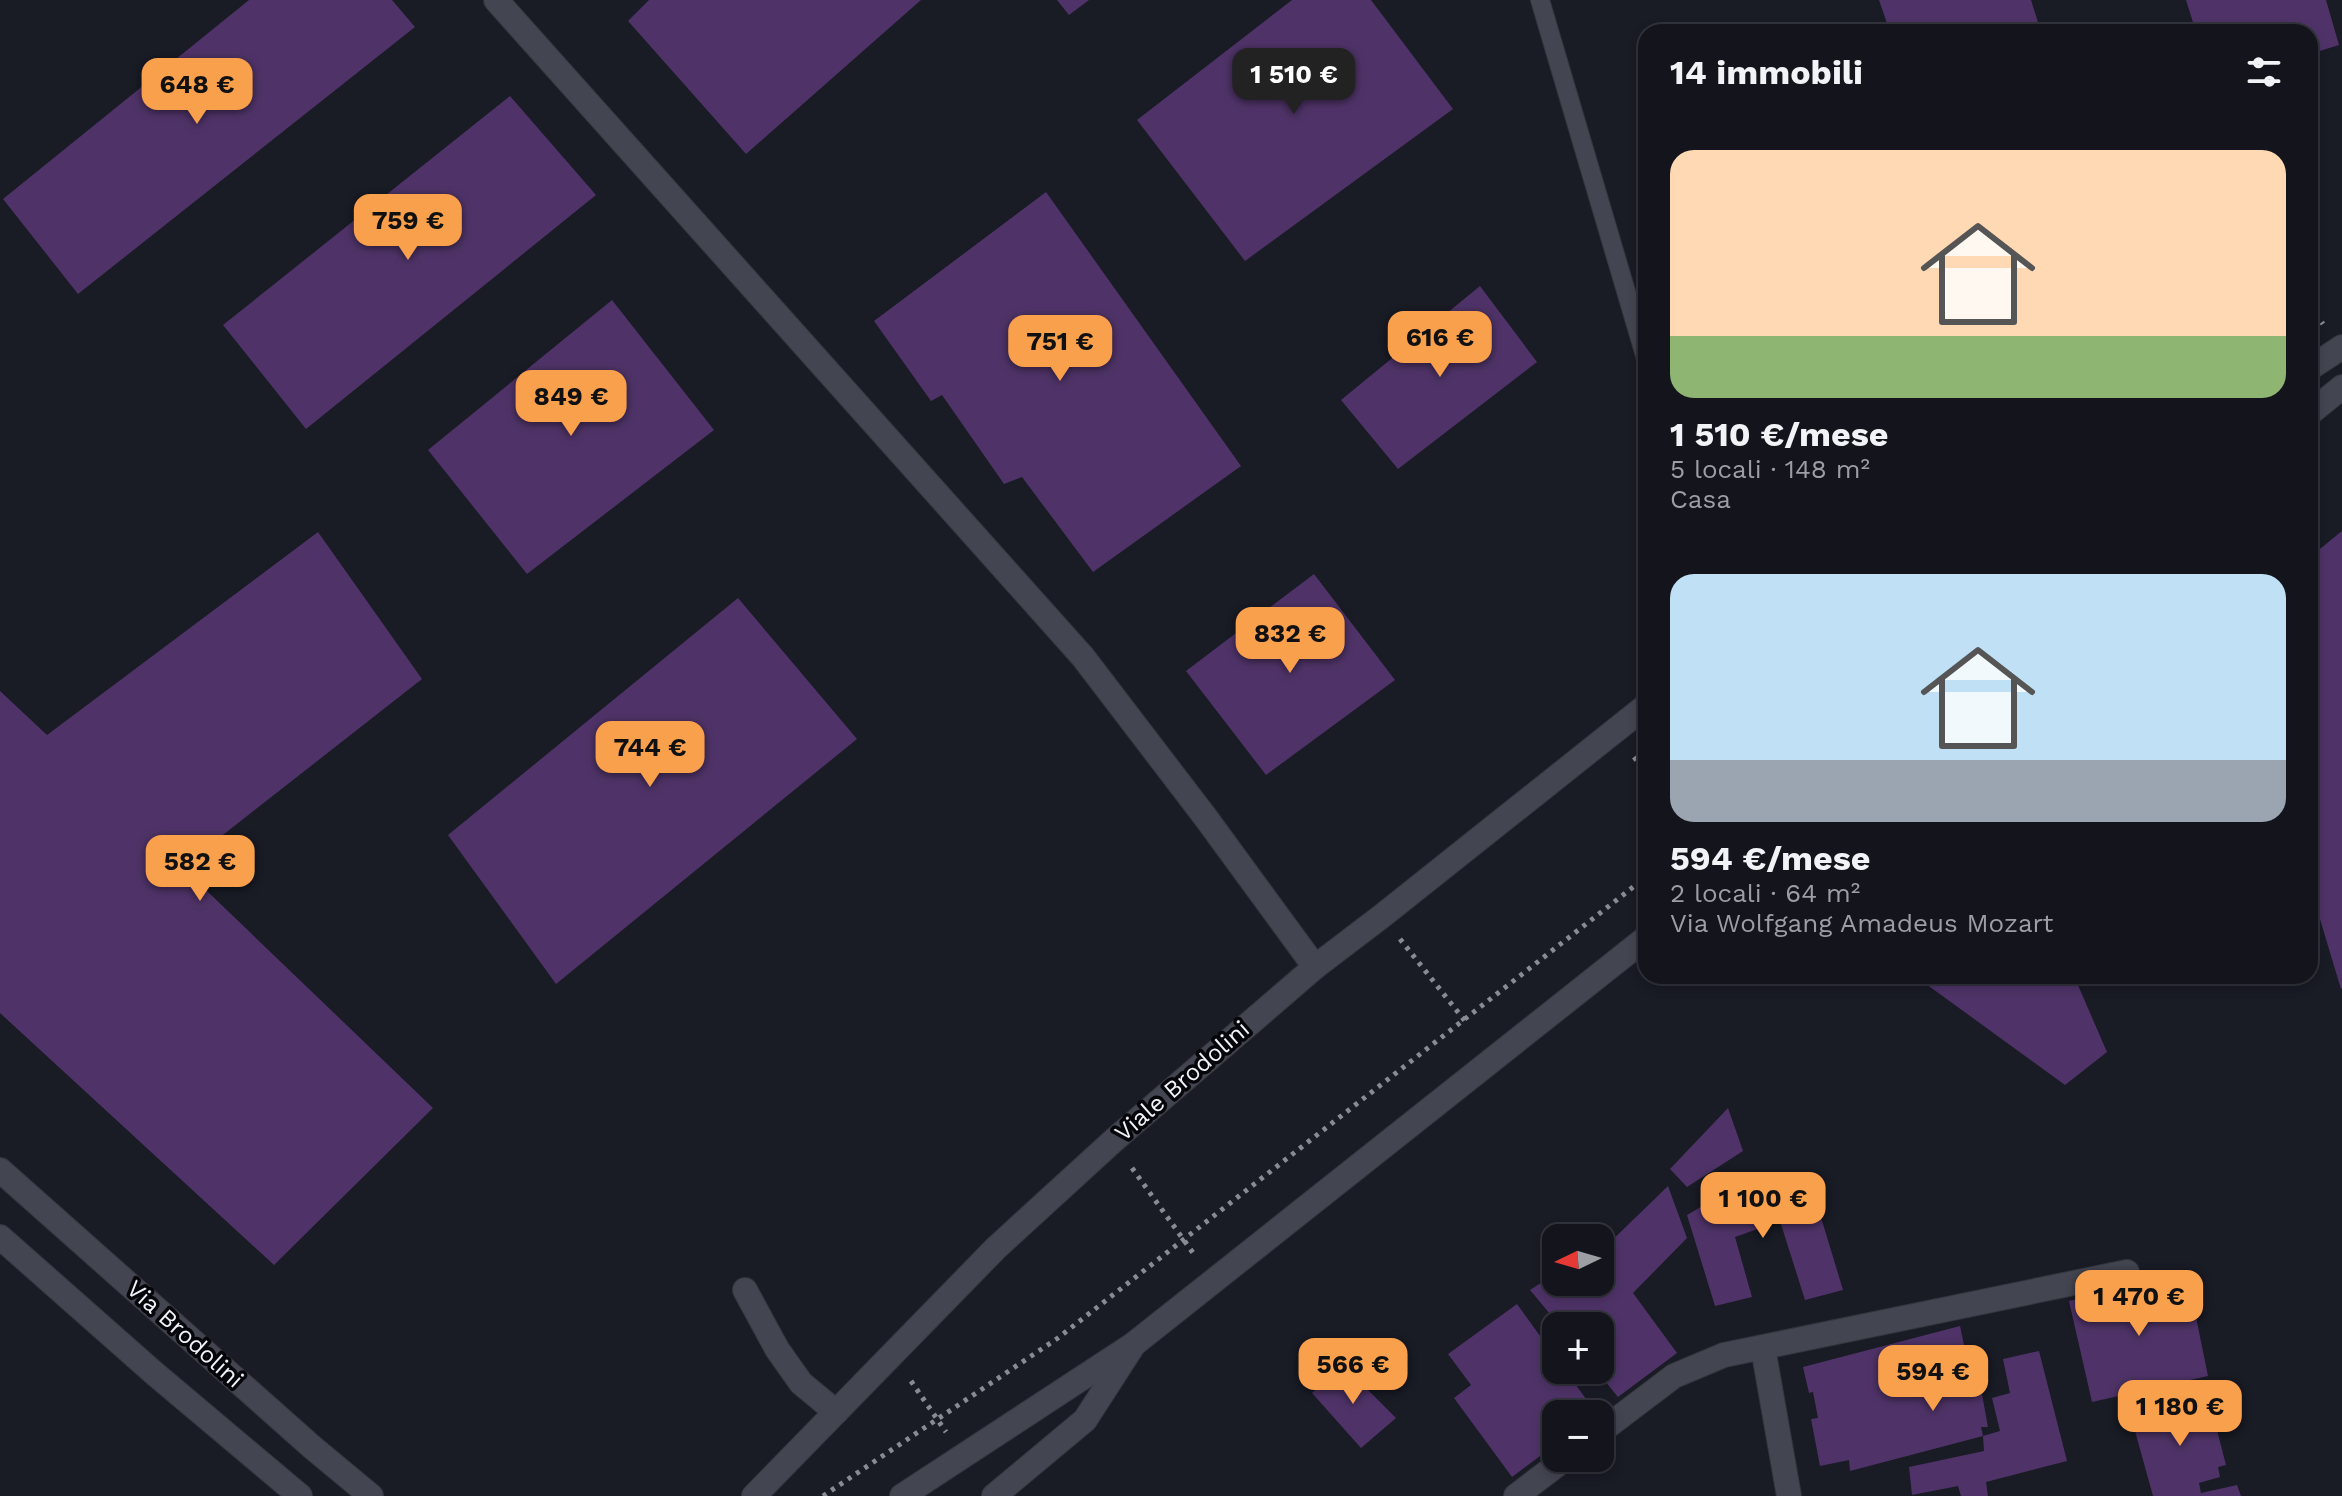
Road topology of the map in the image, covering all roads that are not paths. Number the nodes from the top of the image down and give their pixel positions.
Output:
1 (1540, 0) edge
2 (512, 6) edge
3 (1638, 332) edge
4 (2342, 347) edge
5 (2318, 363) edge
6 (2342, 387) edge
7 (2318, 406) edge
8 (1638, 712) edge
9 (1638, 944) edge
10 (1315, 967) junction
11 (0, 1170) edge
12 (0, 1237) edge
13 (2127, 1272) dead end
14 (745, 1290) dead end
15 (1134, 1344) junction
16 (1763, 1348) junction
17 (836, 1412) junction
18 (1614, 1421) edge
19 (1548, 1472) edge
20 (300, 1496) edge
21 (371, 1496) edge
22 (754, 1496) edge
23 (902, 1496) edge
24 (994, 1496) edge
25 (1516, 1496) edge
26 (1789, 1496) edge

1 - 3 lane
2 - 10 street
4 - 5 street
6 - 7 street
8 - 10 street, Viale Brodolini
9 - 15 street
10 - 17 street, Viale Brodolini
11 - 21 street, Via Brodolini
12 - 20 street, Via Brodolini
13 - 16 street
14 - 17 street
15 - 23 street
15 - 24 street
16 - 18 street
16 - 26 street
17 - 22 street, Viale Brodolini
19 - 25 street

